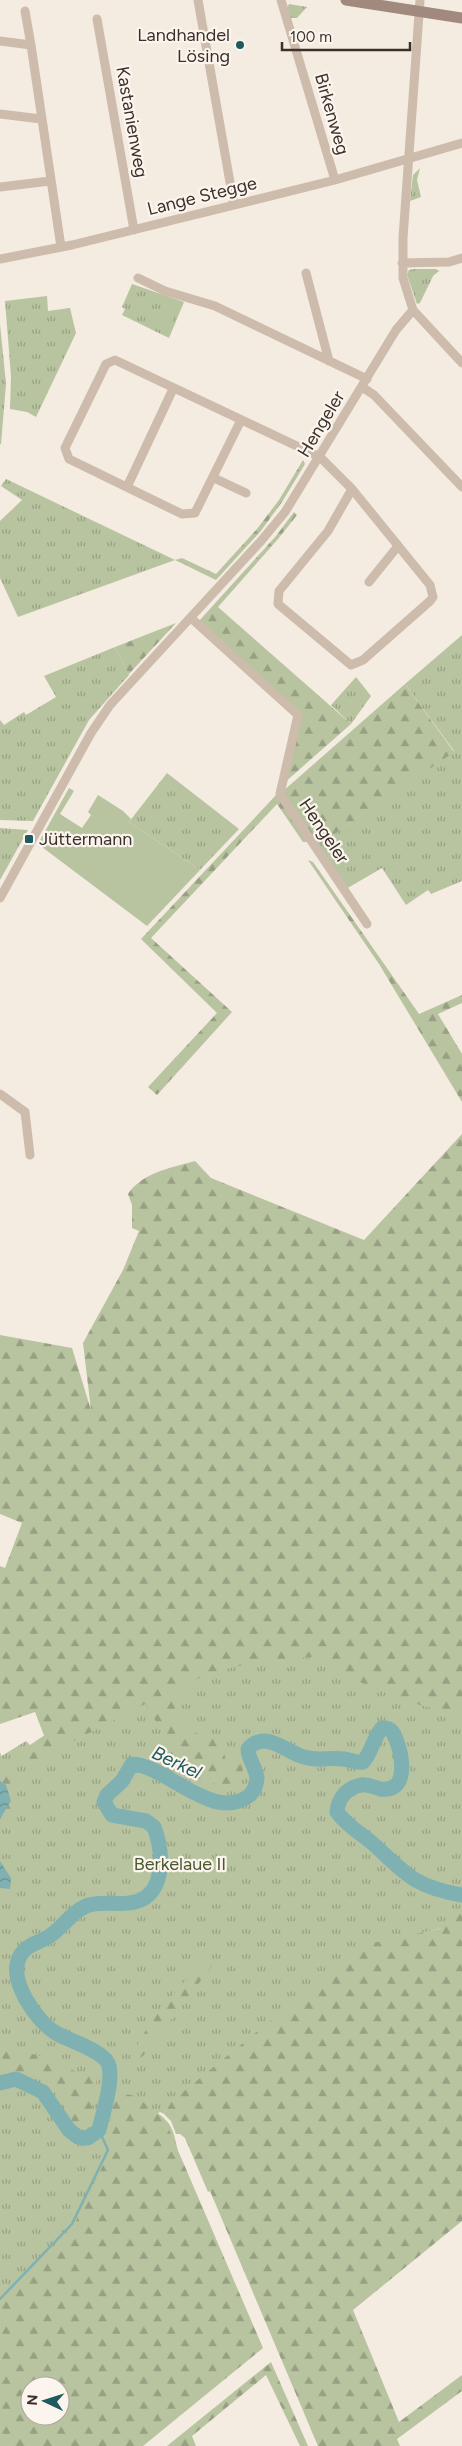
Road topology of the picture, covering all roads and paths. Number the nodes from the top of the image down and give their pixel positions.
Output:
1 (198, 0) edge
2 (281, 0) edge
3 (346, 0) edge
4 (420, 6) edge
5 (25, 11) dead end
6 (462, 18) edge
7 (97, 20) dead end
8 (0, 41) edge
9 (31, 46) junction
10 (0, 114) edge
11 (41, 119) junction
12 (462, 143) edge
13 (410, 159) junction
14 (335, 180) junction
15 (50, 181) junction
16 (0, 187) edge
17 (234, 205) junction
18 (134, 230) junction
19 (61, 248) junction
20 (462, 258) edge
21 (0, 259) edge
22 (402, 262) junction
23 (306, 273) dead end
24 (138, 278) dead end
25 (413, 310) junction
26 (329, 360) junction
27 (462, 363) edge
28 (365, 382) junction
29 (173, 389) junction
30 (241, 420) junction
31 (320, 457) junction
32 (214, 478) junction
33 (127, 487) junction
34 (462, 487) edge
35 (352, 489) junction
36 (246, 493) dead end
37 (398, 546) junction
38 (369, 582) dead end
39 (191, 618) junction
40 (0, 898) edge
41 (367, 924) dead end
42 (0, 1094) edge
43 (30, 1155) dead end

1 - 17 street
2 - 14 street, Birkenweg
3 - 4 main road
4 - 6 main road
4 - 13 street
5 - 9 street
7 - 18 street, Kastanienweg
8 - 9 street
9 - 11 street
10 - 11 street
11 - 15 street
12 - 13 street, Lange Stegge
13 - 14 street, Lange Stegge
13 - 22 street
14 - 17 street, Lange Stegge
15 - 16 street
15 - 19 street
17 - 18 street, Lange Stegge
18 - 19 street, Lange Stegge
19 - 21 street, Lange Stegge
20 - 22 street
22 - 25 street
23 - 26 street
24 - 26 street
25 - 27 street
25 - 28 street, Hengeler
26 - 28 street
28 - 31 street, Hengeler
28 - 34 street
29 - 30 street
29 - 33 street
29 - 33 street
30 - 31 street
30 - 32 street
31 - 35 street
31 - 39 street, Hengeler
32 - 33 street
32 - 36 street
35 - 37 street
35 - 37 street
37 - 38 street
39 - 40 street, Hengeler
39 - 41 street, Hengeler
42 - 43 street

